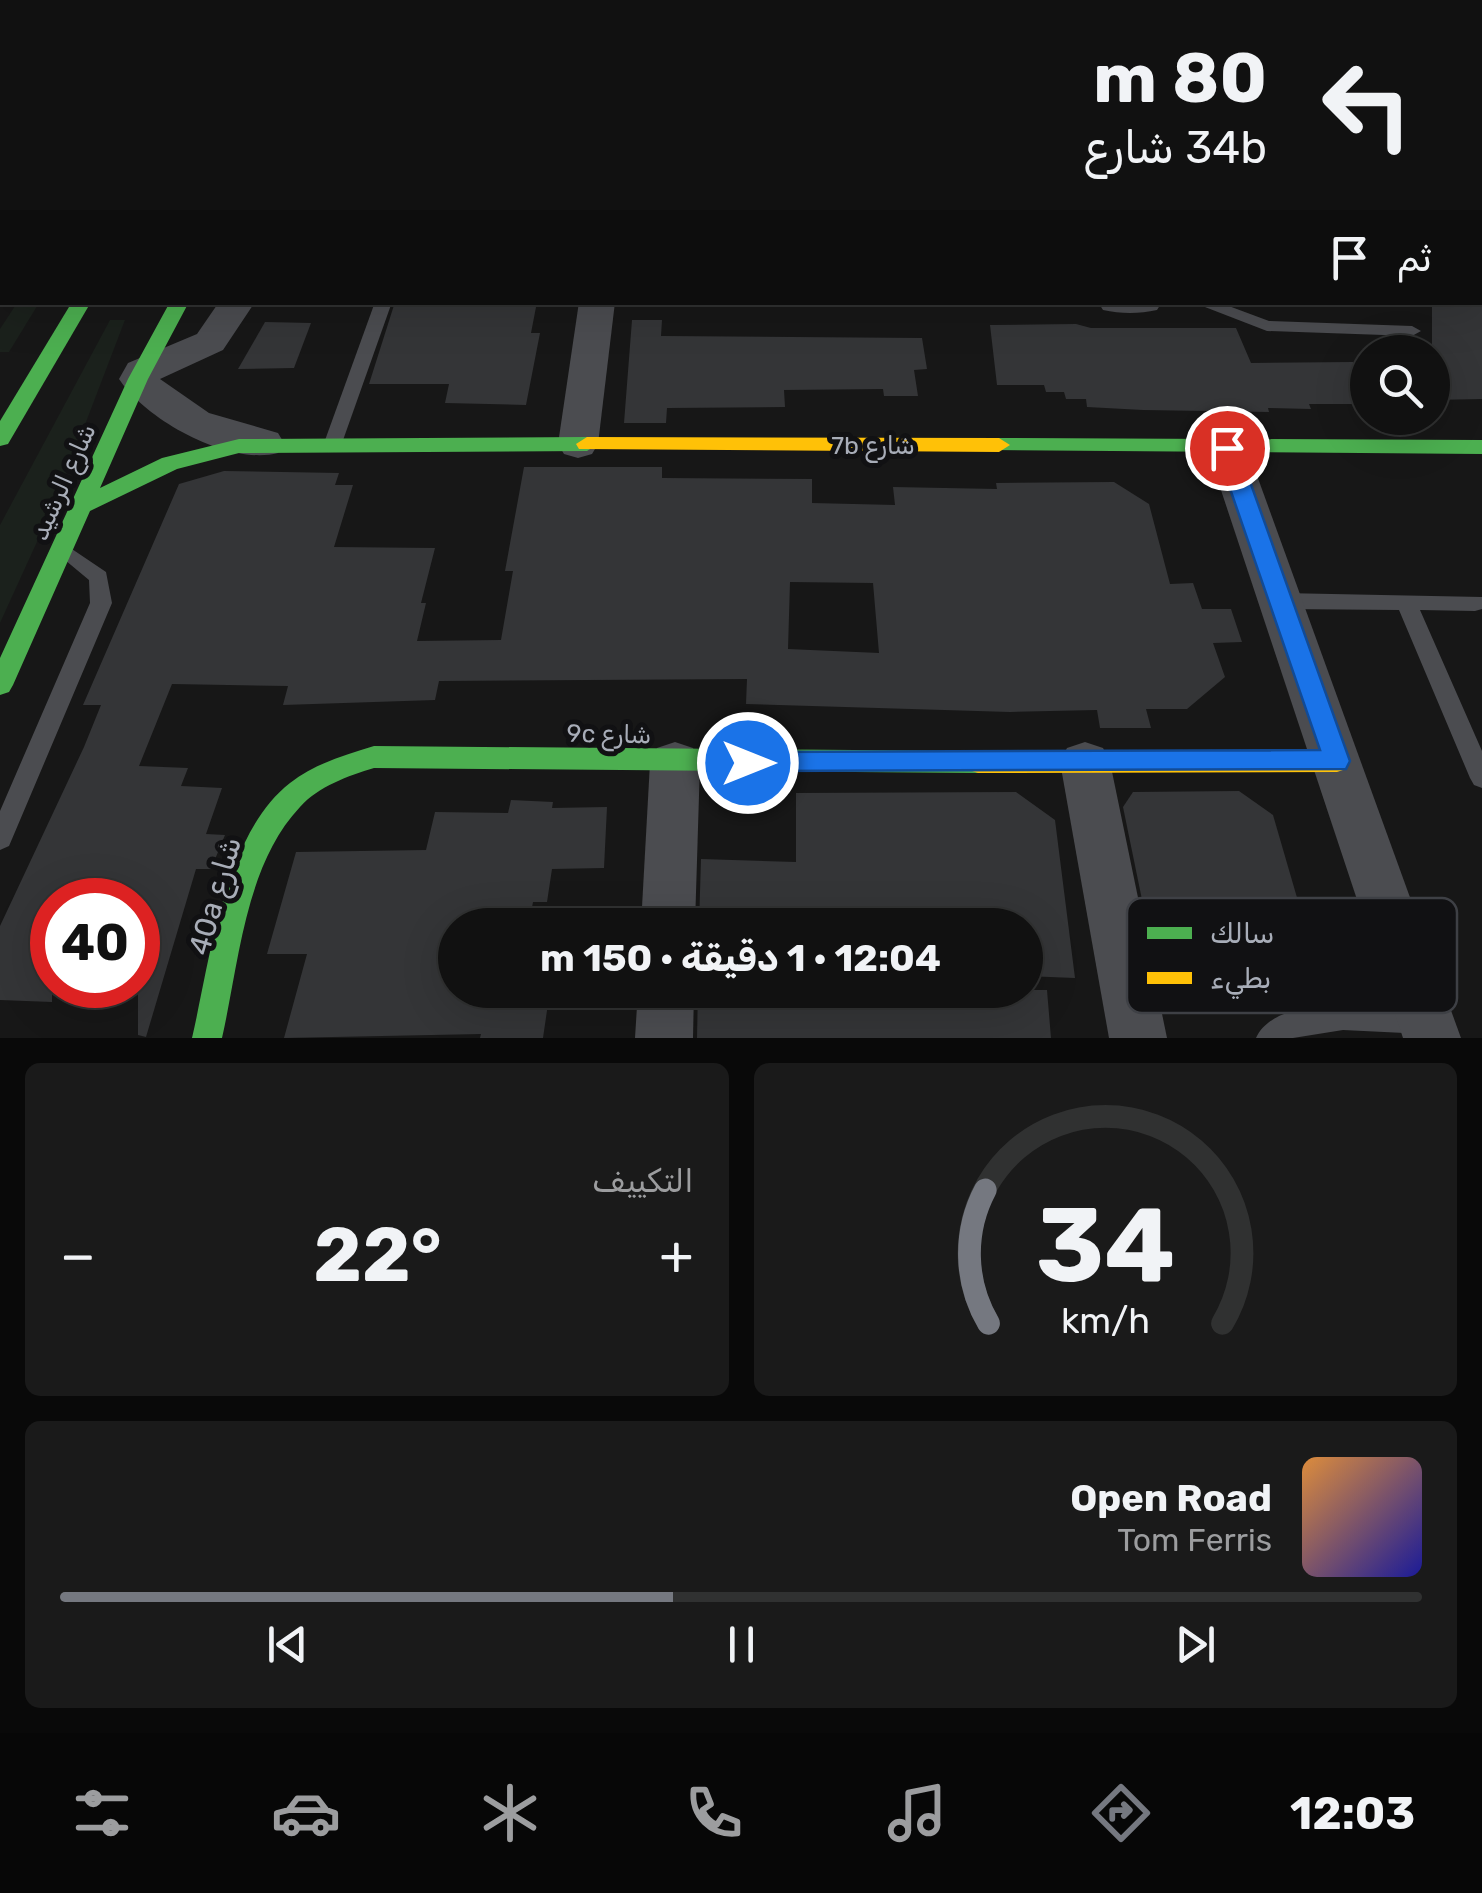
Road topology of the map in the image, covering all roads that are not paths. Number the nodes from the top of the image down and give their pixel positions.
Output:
1 (80, 305) edge
2 (178, 305) edge
3 (236, 305) edge
4 (383, 305) edge
5 (597, 305) edge
6 (1208, 305) edge
7 (1412, 331) dead end
8 (140, 375) junction
9 (1, 435) edge
10 (264, 443) junction
11 (333, 443) junction
12 (578, 444) junction
13 (1482, 447) edge
14 (1227, 448) junction
15 (83, 505) junction
16 (64, 550) junction
17 (1282, 601) junction
18 (1406, 602) junction
19 (1476, 603) dead end
20 (0, 686) edge
21 (1336, 761) junction
22 (1084, 762) junction
23 (675, 763) junction
24 (1482, 778) edge
25 (307, 784) joint
26 (0, 839) edge
27 (1383, 898) edge
28 (669, 908) edge
29 (1127, 982) edge
30 (665, 1008) edge
31 (1133, 1013) edge
32 (1429, 1030) edge
33 (206, 1038) edge
34 (664, 1038) edge
35 (1138, 1038) edge
36 (1270, 1038) edge

1 - 9 street
2 - 8 street, شارع الرشيد
3 - 8 street
4 - 11 lane
5 - 12 street
6 - 7 lane
8 - 10 street, 7b شارع
8 - 15 street, شارع الرشيد
10 - 11 street, 7b شارع
10 - 15 street, 7b شارع
11 - 12 street, 7b شارع
12 - 14 street, 7b شارع
13 - 14 street, 7b شارع
14 - 17 street
15 - 16 street, شارع الرشيد
16 - 20 street, شارع الرشيد
16 - 26 lane
17 - 18 lane
17 - 21 street
18 - 19 lane
18 - 24 lane
21 - 22 street, 9c شارع
21 - 27 street
22 - 23 street, 9c شارع
22 - 29 street
23 - 25 street, 9c شارع
23 - 28 street
25 - 33 street, 40a شارع
30 - 34 street
31 - 35 street
32 - 36 lane

